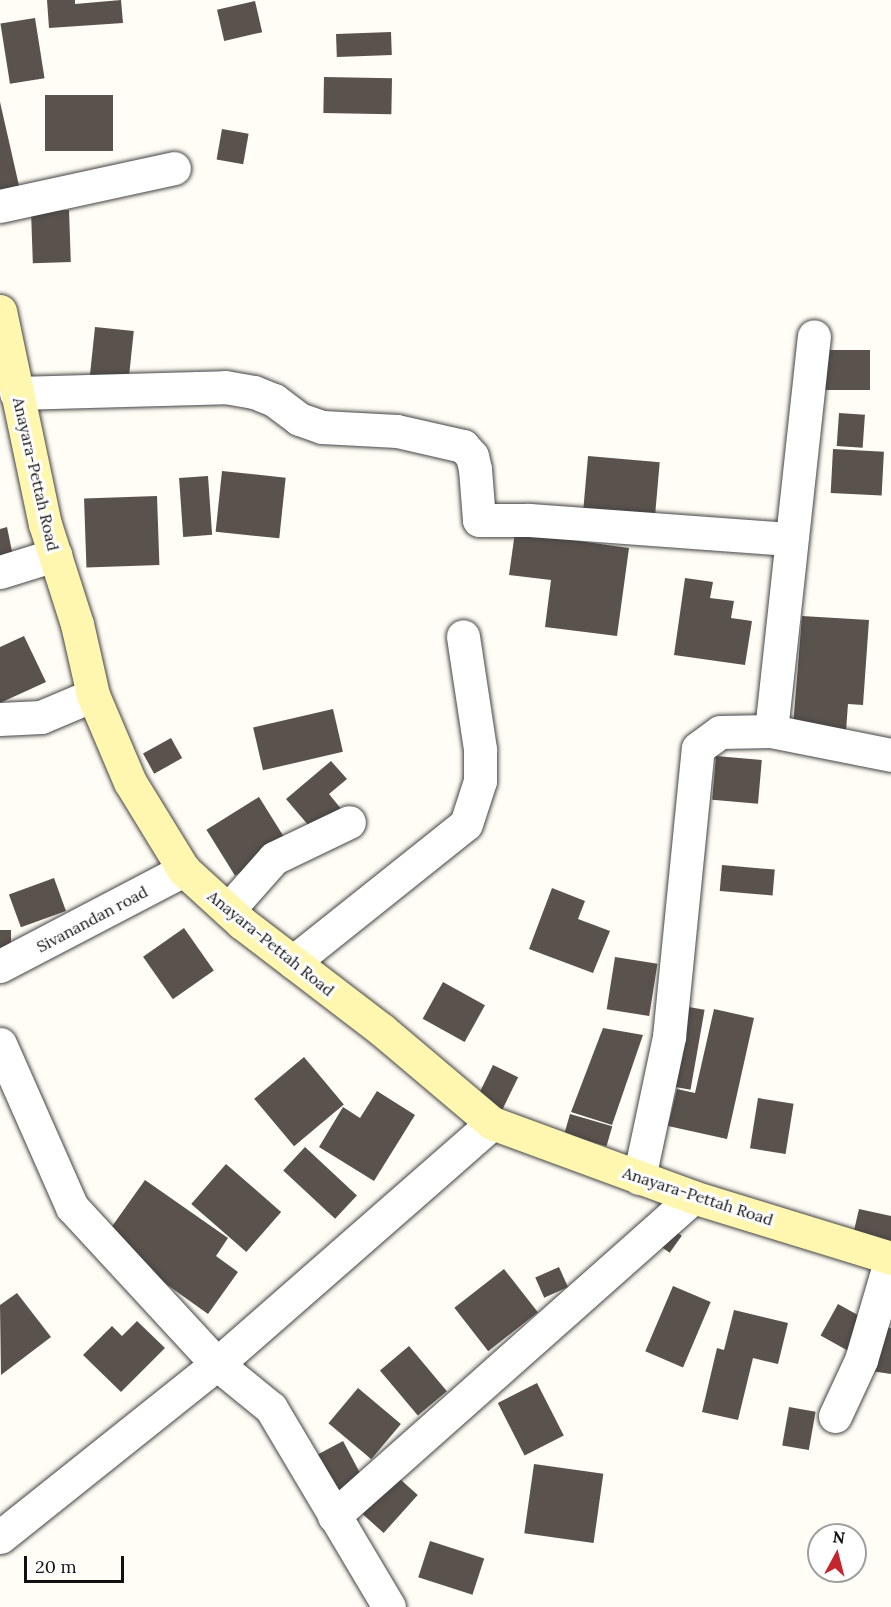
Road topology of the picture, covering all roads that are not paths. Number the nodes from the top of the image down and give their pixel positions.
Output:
1 (174, 168) dead end
2 (0, 206) edge
3 (0, 311) edge
4 (814, 336) dead end
5 (16, 393) junction
6 (789, 539) junction
7 (55, 555) junction
8 (0, 572) edge
9 (463, 636) dead end
10 (93, 695) junction
11 (0, 719) edge
12 (771, 731) junction
13 (891, 755) edge
14 (349, 822) dead end
15 (184, 870) junction
16 (228, 910) junction
17 (293, 962) junction
18 (0, 966) edge
19 (0, 1044) edge
20 (492, 1124) junction
21 (639, 1178) junction
22 (693, 1197) junction
23 (891, 1258) edge
24 (217, 1364) junction
25 (835, 1416) dead end
26 (334, 1516) junction
27 (0, 1537) edge
28 (389, 1607) edge

1 - 2 street
3 - 5 main road, Anayara-Pettah Road
4 - 6 street
5 - 6 street
5 - 7 main road, Anayara-Pettah Road
6 - 12 street
7 - 8 street
7 - 10 main road, Anayara-Pettah Road
9 - 17 street
10 - 11 street
10 - 15 main road, Anayara-Pettah Road
12 - 13 street
12 - 21 street
14 - 16 street
15 - 16 main road, Anayara-Pettah Road
15 - 18 street, Sivanandan road
16 - 17 main road, Anayara-Pettah Road
17 - 20 main road, Anayara-Pettah Road
19 - 24 street
20 - 21 main road, Anayara-Pettah Road
20 - 24 street
21 - 22 main road, Anayara-Pettah Road
22 - 23 main road, Anayara-Pettah Road
22 - 26 street
23 - 25 street
24 - 26 street
24 - 27 street
26 - 28 street

